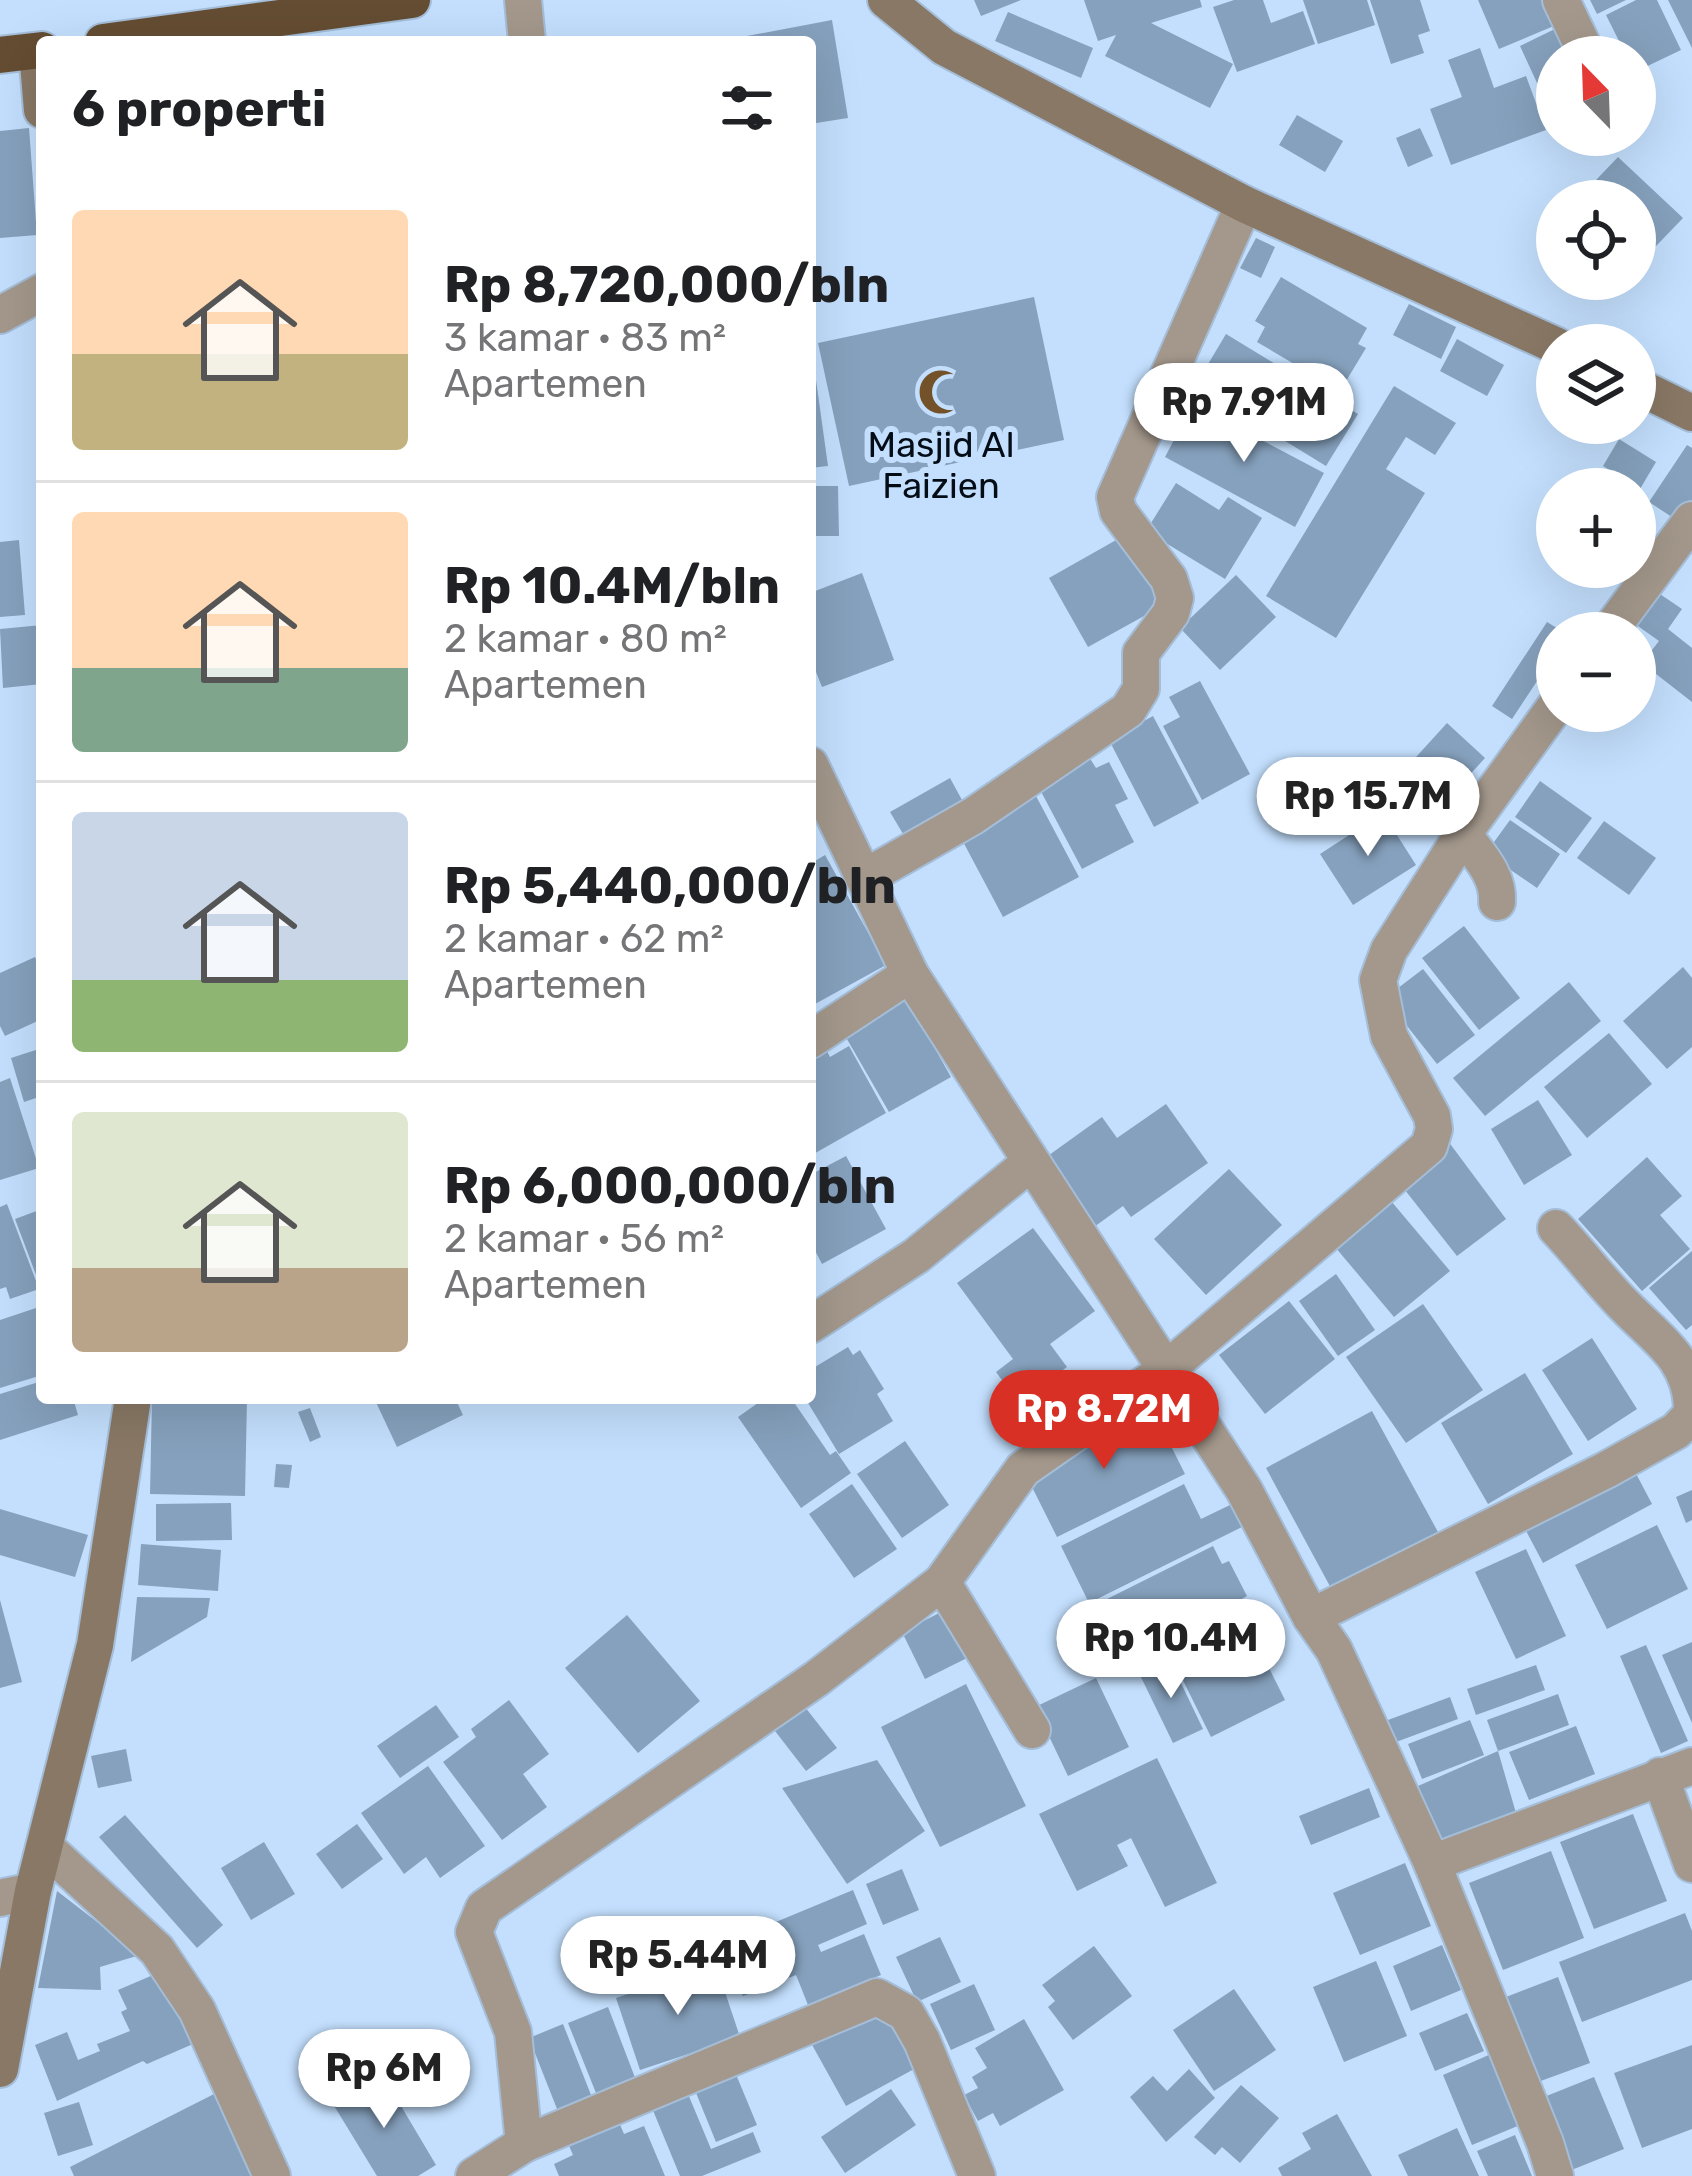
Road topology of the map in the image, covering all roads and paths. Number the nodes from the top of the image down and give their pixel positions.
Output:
1 (412, 0) edge
2 (523, 0) edge
3 (886, 0) edge
4 (1561, 0) edge
5 (147, 36) edge
6 (526, 36) edge
7 (1578, 36) edge
8 (26, 52) edge
9 (36, 88) edge
10 (1244, 205) junction
11 (36, 295) edge
12 (0, 314) edge
13 (1536, 337) edge
14 (1656, 395) edge
15 (1692, 413) edge
16 (1692, 520) edge
17 (1624, 612) edge
18 (1537, 732) edge
19 (816, 777) edge
20 (1463, 834) junction
21 (864, 878) junction
22 (1497, 902) dead end
23 (910, 974) junction
24 (816, 1036) edge
25 (1030, 1163) junction
26 (1556, 1228) dead end
27 (816, 1321) edge
28 (1167, 1369) junction
29 (132, 1404) edge
30 (1692, 1410) edge
31 (942, 1582) junction
32 (1311, 1617) junction
33 (1032, 1730) dead end
34 (1676, 1771) edge
35 (46, 1848) junction
36 (1432, 1863) junction
37 (1692, 1864) edge
38 (16, 1895) edge
39 (0, 2069) edge
40 (524, 2144) junction
41 (272, 2176) edge
42 (474, 2176) edge
43 (976, 2176) edge
44 (1555, 2176) edge

1 - 5 highway
2 - 6 street
3 - 10 main road
4 - 7 street
8 - 9 main road
10 - 13 main road
10 - 21 street
11 - 12 street
14 - 15 main road
16 - 17 street
18 - 20 street
19 - 21 street
20 - 22 street
20 - 28 street
21 - 23 street
23 - 24 street
23 - 25 street
25 - 27 street
25 - 28 street
26 - 30 street
28 - 31 street
28 - 32 street
29 - 35 main road
30 - 32 street
31 - 33 street
31 - 40 street
32 - 36 street
34 - 36 street
34 - 37 street
35 - 38 main road
35 - 41 street
36 - 44 street
38 - 39 main road
40 - 42 street
40 - 43 street

